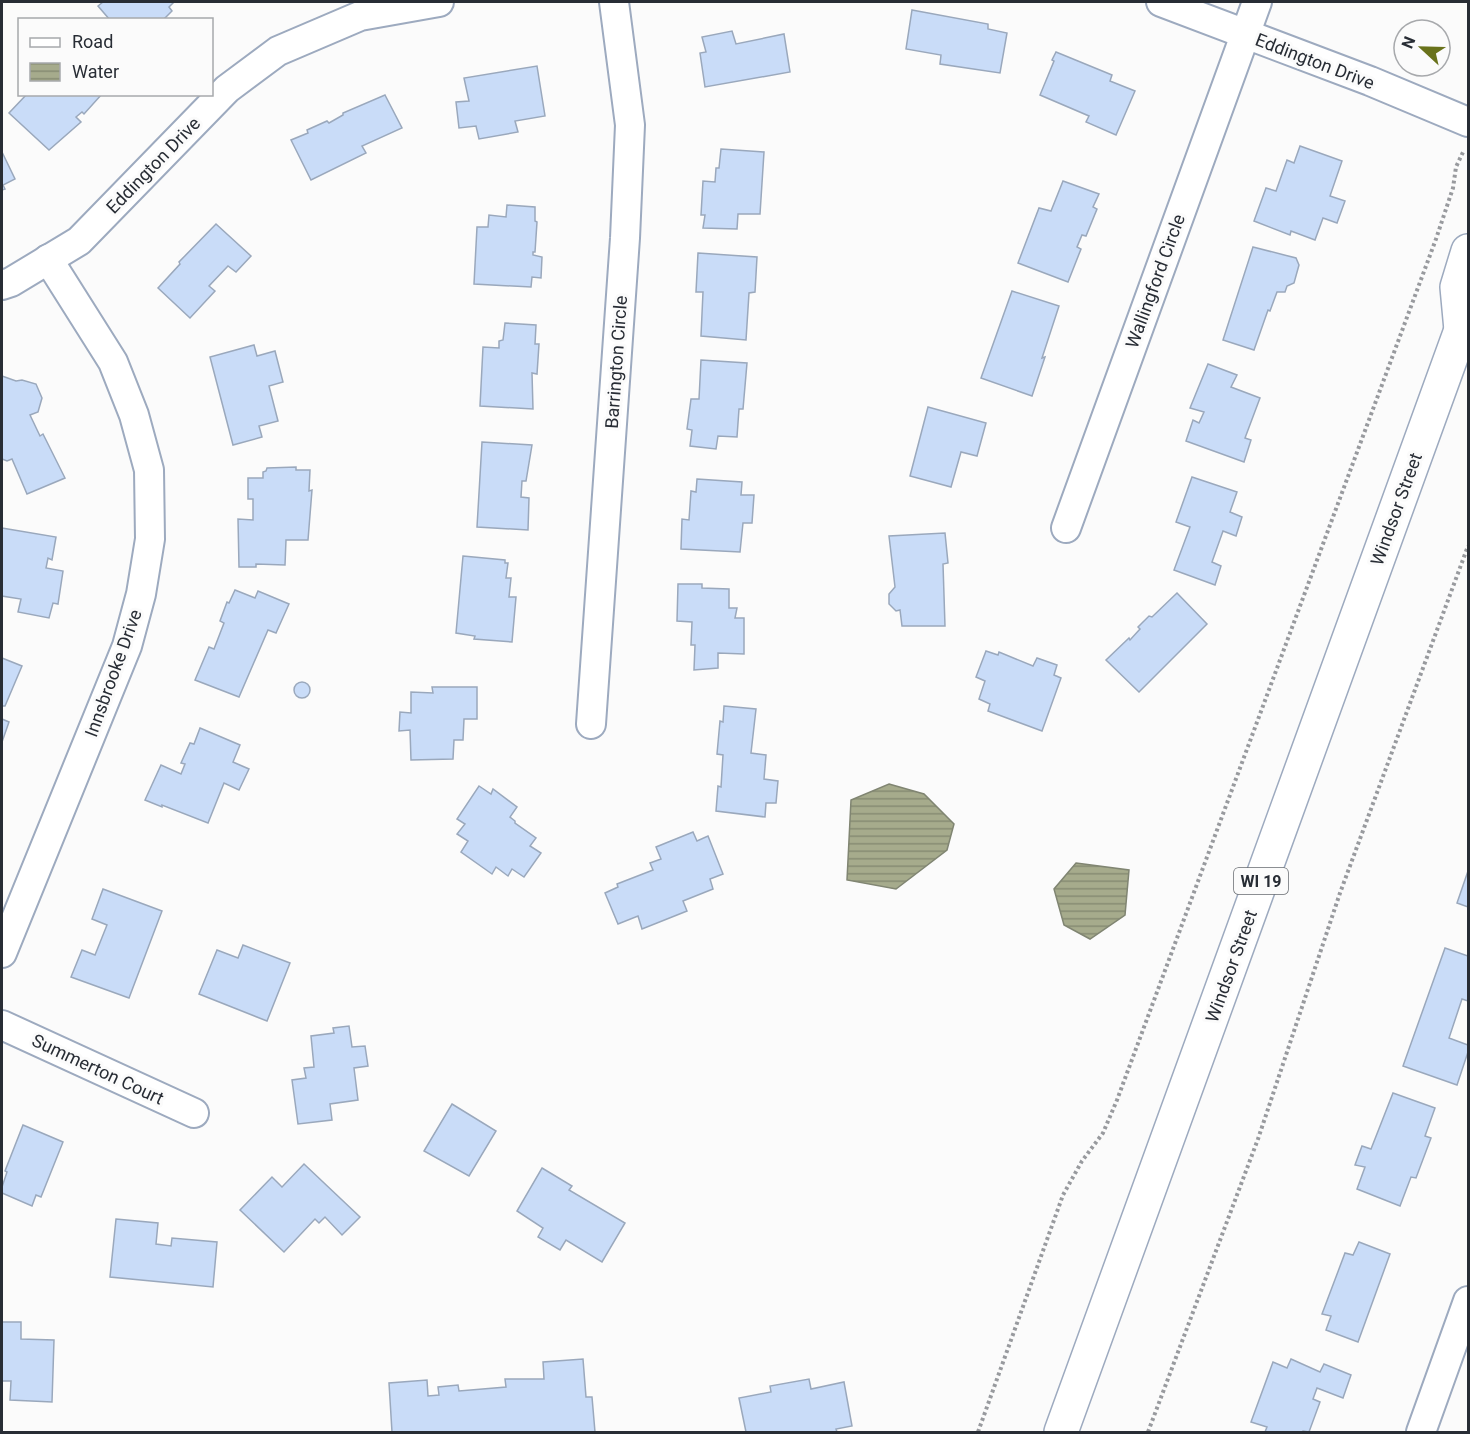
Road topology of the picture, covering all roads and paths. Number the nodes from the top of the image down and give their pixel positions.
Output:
1 (439, 2) edge
2 (614, 2) edge
3 (1161, 2) edge
4 (1257, 2) edge
5 (1245, 34) junction
6 (1468, 122) edge
7 (1468, 141) edge
8 (1468, 251) edge
9 (48, 259) junction
10 (2, 285) edge
11 (1465, 325) edge
12 (1066, 528) dead end
13 (1468, 546) edge
14 (591, 724) dead end
15 (2, 953) edge
16 (2, 1025) edge
17 (194, 1113) dead end
18 (1468, 1301) edge
19 (978, 1432) edge
20 (1061, 1432) edge
21 (1148, 1432) edge
22 (1421, 1432) edge

1 - 9 street, Eddington Drive
2 - 14 street, Barrington Circle
3 - 5 street, Eddington Drive
4 - 5 street, Wallingford Circle
5 - 6 street, Eddington Drive
5 - 12 street, Wallingford Circle
7 - 19 path
8 - 11 main road, Windsor Street / WI 19
9 - 10 street, Eddington Drive
9 - 15 street, Innsbrooke Drive
11 - 20 main road, Windsor Street / WI 19
13 - 21 path
16 - 17 street, Summerton Court
18 - 22 street

